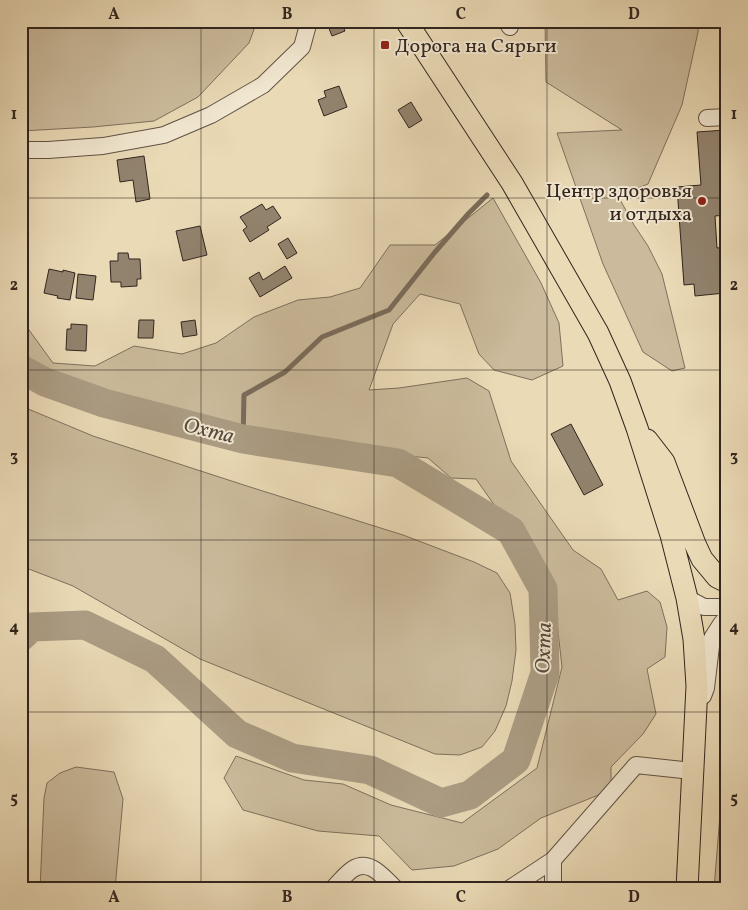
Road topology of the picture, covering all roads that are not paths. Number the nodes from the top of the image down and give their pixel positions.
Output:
1 (309, 21) edge
2 (406, 21) edge
3 (727, 117) edge
4 (707, 118) dead end
5 (21, 150) edge
6 (637, 428) junction
7 (727, 582) edge
8 (727, 586) edge
9 (686, 598) junction
10 (727, 607) edge
11 (727, 617) edge
12 (696, 714) junction
13 (692, 771) junction
14 (552, 860) junction
15 (332, 889) edge
16 (396, 889) edge
17 (510, 889) edge
18 (553, 889) edge
19 (687, 889) edge

1 - 5 street
2 - 6 main road
3 - 4 street
6 - 7 main road
6 - 9 main road
8 - 9 main road
9 - 10 street
9 - 12 main road
11 - 12 street
12 - 13 main road
13 - 14 street
13 - 19 main road
14 - 17 street
14 - 18 street
15 - 16 street

